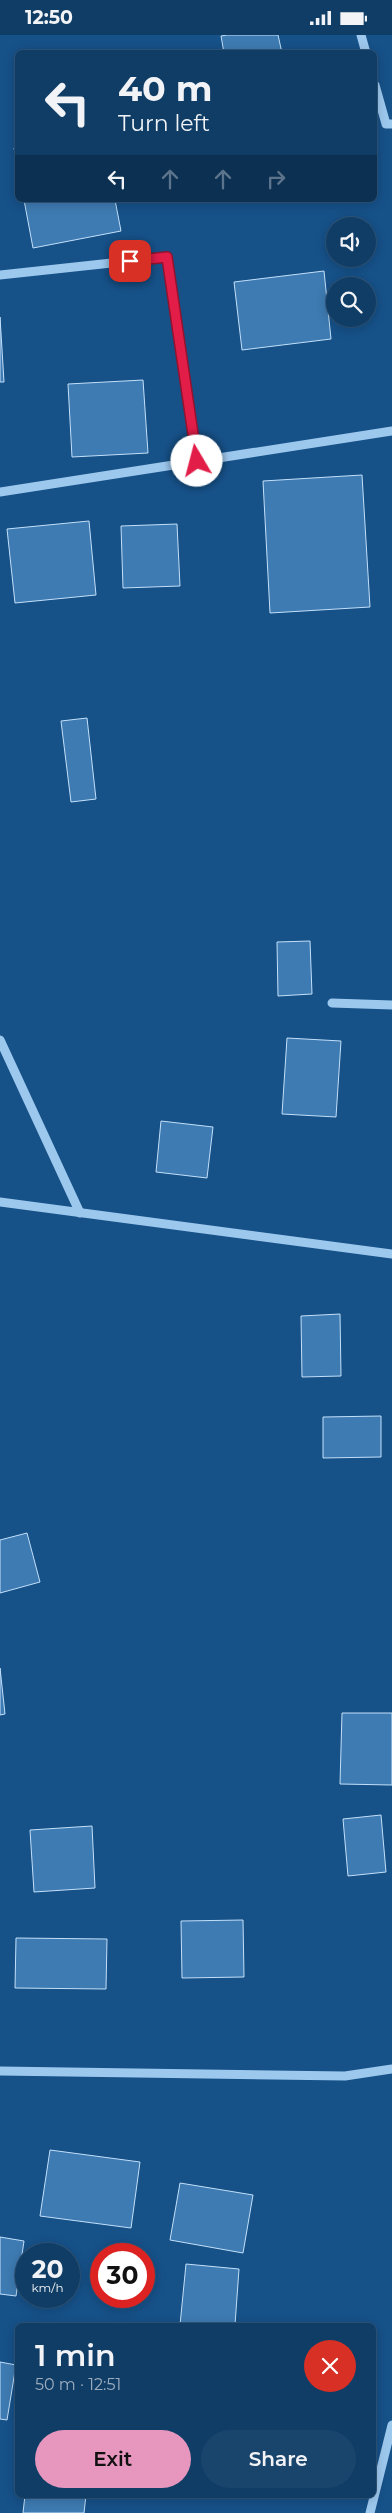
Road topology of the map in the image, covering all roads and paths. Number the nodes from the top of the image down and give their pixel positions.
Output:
1 (361, 35) edge
2 (365, 50) edge
3 (377, 92) edge
4 (392, 124) edge
5 (0, 275) edge
6 (392, 431) edge
7 (197, 461) junction
8 (0, 492) edge
9 (332, 1003) dead end
10 (392, 1005) edge
11 (0, 1040) edge
12 (0, 1202) edge
13 (80, 1213) junction
14 (392, 1254) edge
15 (392, 2069) edge
16 (0, 2071) edge
17 (392, 2425) edge
18 (376, 2489) edge
19 (374, 2498) edge
20 (370, 2513) edge

1 - 2 street
3 - 4 street
5 - 7 street
6 - 7 street
7 - 8 street
9 - 10 street
11 - 13 street
12 - 13 street
13 - 14 street
15 - 16 street
17 - 18 street
19 - 20 street

